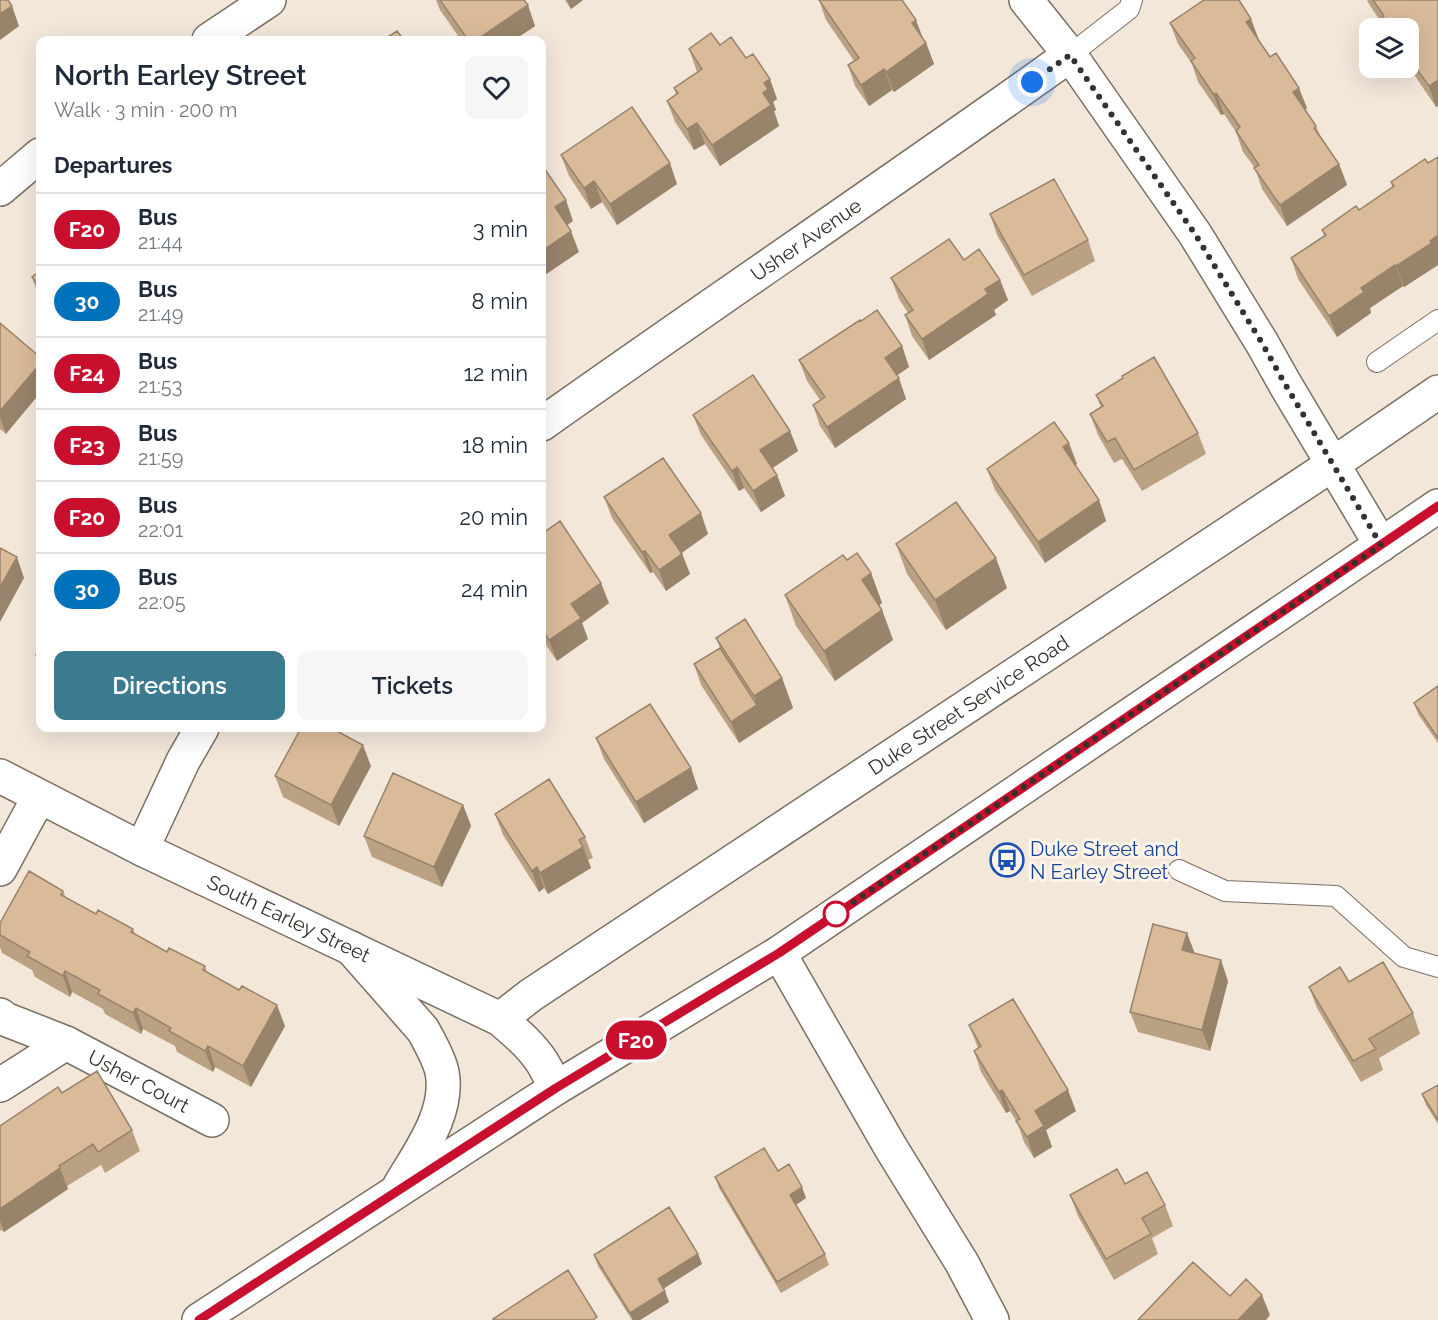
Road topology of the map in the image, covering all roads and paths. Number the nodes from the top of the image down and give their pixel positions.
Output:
1 (269, 0) edge
2 (1026, 0) edge
3 (1132, 0) edge
4 (215, 36) edge
5 (1070, 55) junction
6 (36, 158) edge
7 (0, 189) edge
8 (1438, 320) edge
9 (1377, 362) dead end
10 (1438, 392) edge
11 (546, 421) edge
12 (1334, 464) junction
13 (1438, 506) edge
14 (1381, 545) junction
15 (200, 732) edge
16 (0, 776) edge
17 (39, 797) junction
18 (142, 849) junction
19 (0, 869) edge
20 (1179, 870) dead end
21 (351, 948) junction
22 (779, 953) junction
23 (1438, 968) edge
24 (0, 1015) edge
25 (500, 1019) junction
26 (66, 1043) junction
27 (0, 1085) edge
28 (556, 1088) junction
29 (212, 1120) dead end
30 (396, 1192) junction
31 (213, 1316) edge
32 (992, 1320) edge

1 - 4 street
2 - 5 street
3 - 5 lane
5 - 11 street, Usher Avenue
5 - 12 street
6 - 7 street
8 - 9 lane
10 - 12 street, Duke Street Service Road
12 - 14 street
12 - 25 street, Duke Street Service Road
13 - 14 street
14 - 22 street
15 - 18 street
16 - 17 street, South Earley Street
17 - 18 street, South Earley Street
17 - 19 street
18 - 21 street, South Earley Street
20 - 23 lane
21 - 25 street, South Earley Street
21 - 30 street
22 - 28 street
22 - 32 street
24 - 26 street, Usher Court
25 - 28 street, South Earley Street
26 - 27 street, Usher Court
26 - 29 street, Usher Court
28 - 30 street
30 - 31 street

